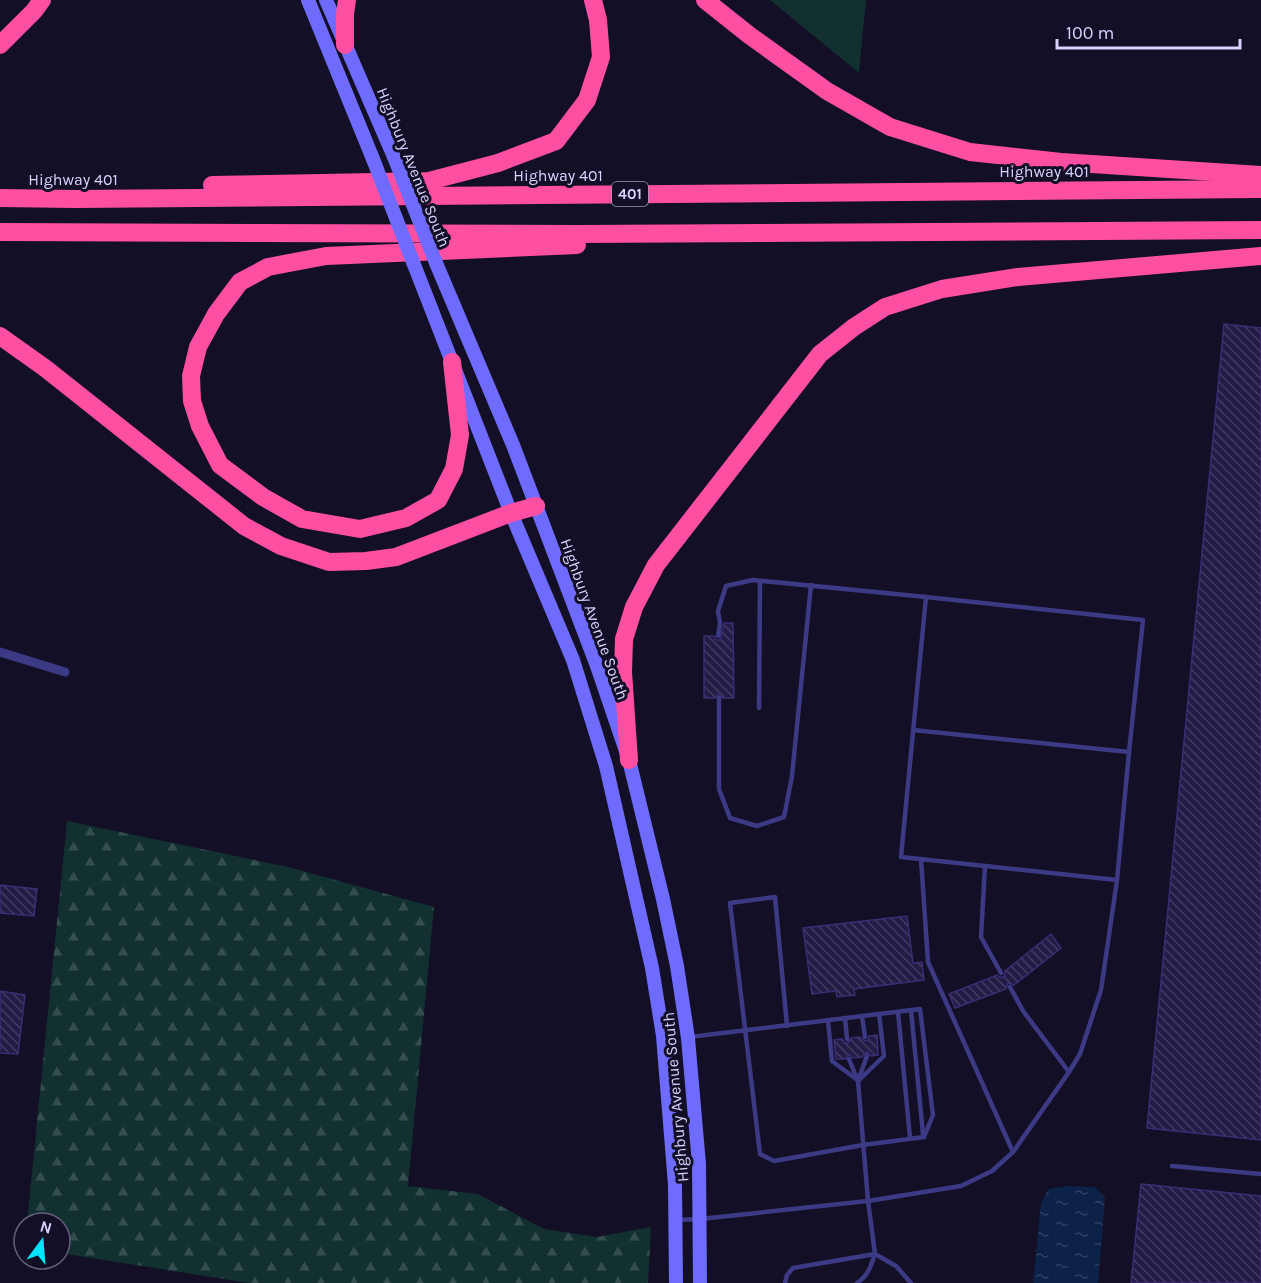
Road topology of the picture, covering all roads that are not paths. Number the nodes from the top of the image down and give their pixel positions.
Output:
1 (42, 0) edge
2 (308, 0) edge
3 (326, 0) edge
4 (347, 0) edge
5 (593, 0) edge
6 (705, 0) edge
7 (0, 45) edge
8 (345, 45) junction
9 (1261, 175) edge
10 (1261, 189) edge
11 (0, 198) edge
12 (76, 199) junction
13 (1261, 230) edge
14 (0, 232) edge
15 (697, 233) junction
16 (1261, 256) edge
17 (0, 336) edge
18 (452, 362) junction
19 (536, 506) junction
20 (512, 513) junction
21 (760, 581) junction
22 (811, 585) junction
23 (926, 597) junction
24 (718, 636) dead end
25 (0, 652) edge
26 (65, 672) dead end
27 (719, 698) dead end
28 (759, 708) dead end
29 (913, 730) junction
30 (1129, 752) junction
31 (629, 760) junction
32 (921, 859) junction
33 (985, 866) junction
34 (1117, 880) junction
35 (1001, 973) dead end
36 (1010, 987) dead end
37 (911, 1010) junction
38 (898, 1012) junction
39 (879, 1014) junction
40 (862, 1016) junction
41 (844, 1018) junction
42 (828, 1021) junction
43 (787, 1026) junction
44 (746, 1031) junction
45 (865, 1036) dead end
46 (688, 1038) junction
47 (847, 1039) dead end
48 (867, 1056) dead end
49 (849, 1059) dead end
50 (1069, 1072) junction
51 (858, 1081) junction
52 (924, 1137) junction
53 (910, 1138) junction
54 (863, 1145) junction
55 (1013, 1152) junction
56 (1172, 1166) dead end
57 (1261, 1174) edge
58 (868, 1201) junction
59 (700, 1219) junction
60 (675, 1220) junction
61 (875, 1254) junction
62 (676, 1283) edge
63 (700, 1283) edge
64 (785, 1283) edge
65 (856, 1283) edge
66 (911, 1283) edge

1 - 7 highway
2 - 18 main road, Highbury Avenue South, bridge
3 - 8 main road, Highbury Avenue South
4 - 8 highway
5 - 12 highway
6 - 9 highway
8 - 19 main road, Highbury Avenue South, bridge
10 - 12 highway, Highway 401 / 401
11 - 12 highway, Highway 401 / 401
13 - 15 highway
14 - 15 highway
15 - 18 highway
16 - 31 highway
17 - 20 highway
18 - 20 main road, Highbury Avenue South
19 - 20 highway
19 - 31 main road, Highbury Avenue South
20 - 60 main road, Highbury Avenue South
21 - 22 lane
21 - 24 lane
21 - 28 lane
22 - 23 lane
22 - 27 lane
23 - 29 lane
23 - 30 lane
25 - 26 street
29 - 30 lane
29 - 32 lane
30 - 34 lane
31 - 46 main road, Highbury Avenue South
32 - 33 lane
32 - 55 lane
33 - 34 lane
33 - 35 lane
34 - 50 lane
36 - 50 lane
37 - 38 lane
37 - 52 lane
37 - 52 lane
38 - 39 lane
38 - 53 lane
39 - 40 lane
39 - 51 lane
40 - 41 lane
40 - 45 lane
41 - 42 lane
41 - 47 lane
42 - 43 lane
42 - 51 lane
43 - 44 lane
43 - 44 lane
44 - 46 lane
44 - 54 lane
46 - 59 main road, Highbury Avenue South
48 - 51 lane
49 - 51 lane
50 - 55 lane
51 - 54 lane
52 - 53 lane
53 - 54 lane
54 - 58 lane
55 - 58 lane
56 - 57 lane
58 - 59 lane
58 - 61 lane
59 - 60 lane
59 - 63 main road, Highbury Avenue South
60 - 62 main road, Highbury Avenue South
61 - 64 lane
61 - 65 lane
61 - 66 lane

